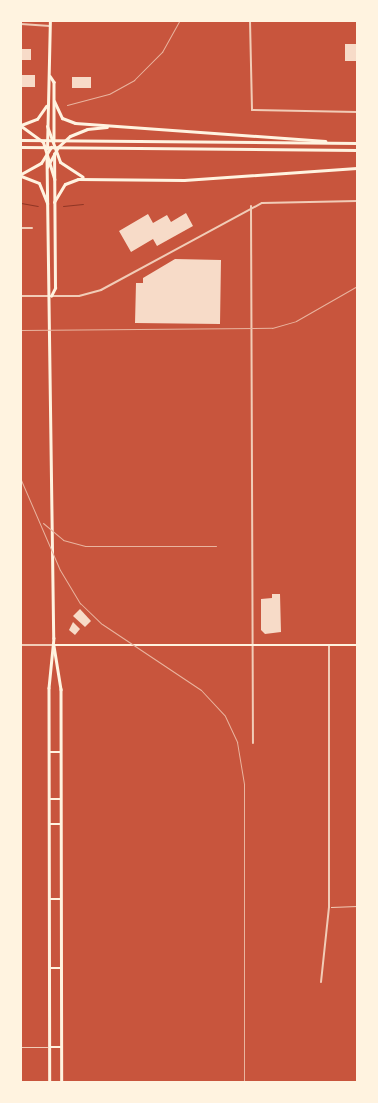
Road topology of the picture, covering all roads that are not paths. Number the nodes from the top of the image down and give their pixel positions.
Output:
1 (50, 21) edge
2 (250, 21) edge
3 (21, 24) edge
4 (50, 26) junction
5 (50, 76) junction
6 (54, 100) junction
7 (46, 106) junction
8 (357, 112) edge
9 (21, 126) edge
10 (46, 126) junction
11 (120, 127) junction
12 (54, 135) junction
13 (21, 140) edge
14 (343, 143) junction
15 (357, 143) edge
16 (52, 145) junction
17 (21, 147) edge
18 (357, 150) edge
19 (54, 152) junction
20 (47, 154) junction
21 (50, 160) junction
22 (47, 167) junction
23 (357, 168) edge
24 (21, 175) edge
25 (86, 178) junction
26 (54, 179) junction
27 (357, 201) edge
28 (54, 202) junction
29 (47, 203) junction
30 (251, 206) junction
31 (21, 228) edge
32 (32, 228) dead end
33 (21, 296) edge
34 (50, 296) junction
35 (21, 645) edge
36 (54, 645) junction
37 (251, 645) junction
38 (329, 645) junction
39 (357, 645) edge
40 (253, 743) dead end
41 (49, 752) junction
42 (61, 752) junction
43 (61, 799) junction
44 (49, 800) junction
45 (49, 824) junction
46 (61, 824) junction
47 (49, 899) junction
48 (61, 899) junction
49 (357, 906) edge
50 (329, 907) junction
51 (50, 968) junction
52 (62, 968) junction
53 (321, 982) dead end
54 (21, 1047) edge
55 (50, 1047) junction
56 (62, 1047) junction
57 (50, 1082) edge
58 (62, 1082) edge

1 - 4 main road
2 - 8 street
3 - 4 street
4 - 5 main road
5 - 6 main road
5 - 7 main road
6 - 11 highway
6 - 12 main road
7 - 9 highway
7 - 10 main road
9 - 20 highway
10 - 16 highway
10 - 20 main road
11 - 14 highway
11 - 19 highway
12 - 16 highway
12 - 19 main road
13 - 14 highway
14 - 15 highway
16 - 19 highway
16 - 20 highway
17 - 18 highway
19 - 21 highway
19 - 25 highway
19 - 26 main road
20 - 21 highway
20 - 22 main road
20 - 24 highway
21 - 22 highway
21 - 26 highway
22 - 29 main road
23 - 25 highway
24 - 29 highway
25 - 28 highway
26 - 28 main road
27 - 30 street
28 - 34 main road
29 - 34 main road
30 - 34 street
30 - 37 street
31 - 32 street
33 - 34 street
34 - 36 main road
35 - 36 street
36 - 37 main road
36 - 41 main road
36 - 42 main road
37 - 38 main road
37 - 40 street
38 - 39 main road
38 - 50 street
41 - 42 main road
41 - 44 main road
42 - 43 main road
43 - 44 main road
43 - 46 main road
44 - 45 main road
45 - 46 main road
45 - 47 main road
46 - 48 main road
47 - 48 main road
47 - 51 main road
48 - 52 main road
49 - 50 lane
50 - 53 street
51 - 52 main road
51 - 55 main road
52 - 56 main road
54 - 55 lane
55 - 56 main road
55 - 57 main road
56 - 58 main road

